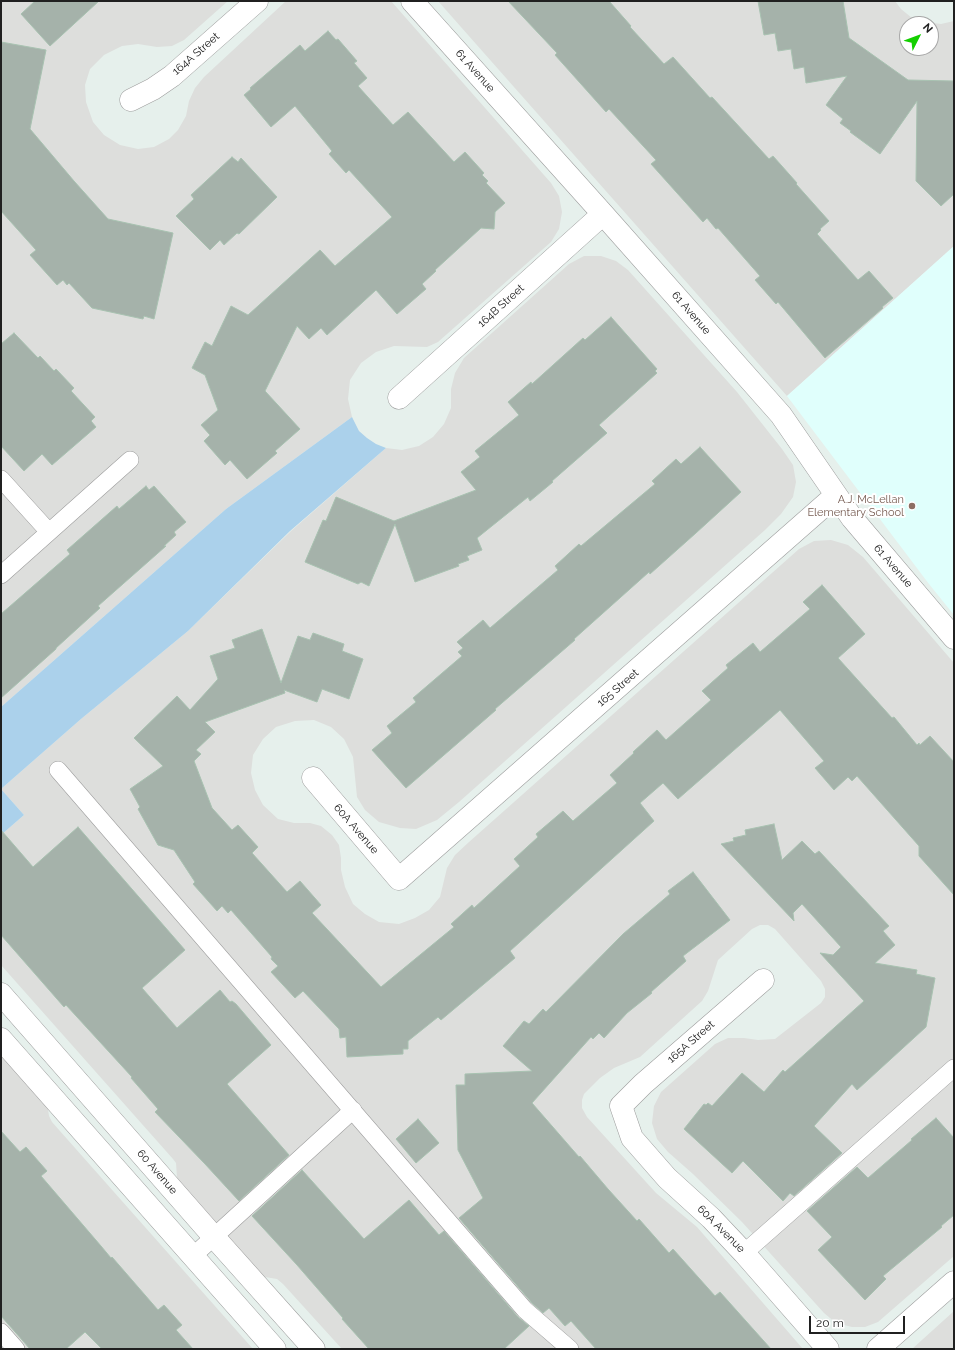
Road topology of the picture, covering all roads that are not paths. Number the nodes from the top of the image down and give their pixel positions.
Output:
1 (257, 1) edge
2 (412, 1) edge
3 (131, 100) dead end
4 (603, 214) junction
5 (398, 398) dead end
6 (130, 460) dead end
7 (1, 479) edge
8 (835, 496) junction
9 (48, 532) junction
10 (1, 575) edge
11 (954, 638) edge
12 (58, 770) dead end
13 (312, 778) dead end
14 (399, 879) joint
15 (763, 980) dead end
16 (1, 994) edge
17 (1, 1039) edge
18 (954, 1068) edge
19 (621, 1106) joint
20 (353, 1110) junction
21 (214, 1237) junction
22 (744, 1253) junction
23 (193, 1256) junction
24 (954, 1282) edge
25 (1, 1332) edge
26 (16, 1349) edge
27 (275, 1349) edge
28 (314, 1349) edge
29 (570, 1349) edge
30 (828, 1349) edge
31 (878, 1349) edge

1 - 3 street, 164A Street
2 - 4 street, 61 Avenue
4 - 5 street, 164B Street
4 - 8 street, 61 Avenue
6 - 9 lane
7 - 9 lane
8 - 11 street, 61 Avenue
8 - 14 street, 165 Street
9 - 10 lane
12 - 20 lane
13 - 14 street, 60A Avenue
15 - 19 street, 165A Street
16 - 21 street, 60 Avenue
17 - 23 street
18 - 22 lane
19 - 22 street, 60A Avenue
20 - 21 lane
20 - 29 lane
21 - 23 lane
21 - 28 street, 60 Avenue
22 - 30 street, 60A Avenue
23 - 27 street
24 - 31 street
25 - 26 lane

